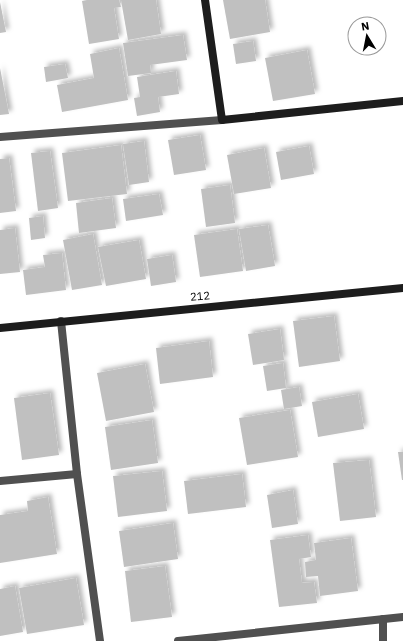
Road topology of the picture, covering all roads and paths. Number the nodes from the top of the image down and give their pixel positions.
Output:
1 (206, 0) edge
2 (403, 101) edge
3 (222, 120) junction
4 (0, 137) edge
5 (403, 288) edge
6 (61, 321) junction
7 (0, 328) edge
8 (77, 474) junction
9 (0, 481) edge
10 (403, 617) edge
11 (383, 619) junction
12 (100, 641) edge
13 (178, 641) edge
14 (383, 641) edge

1 - 3 street
2 - 3 street
3 - 4 street
5 - 6 street, 212
6 - 7 street, 212
6 - 8 street
8 - 9 street
8 - 12 street
10 - 11 street
11 - 13 street
11 - 14 street

